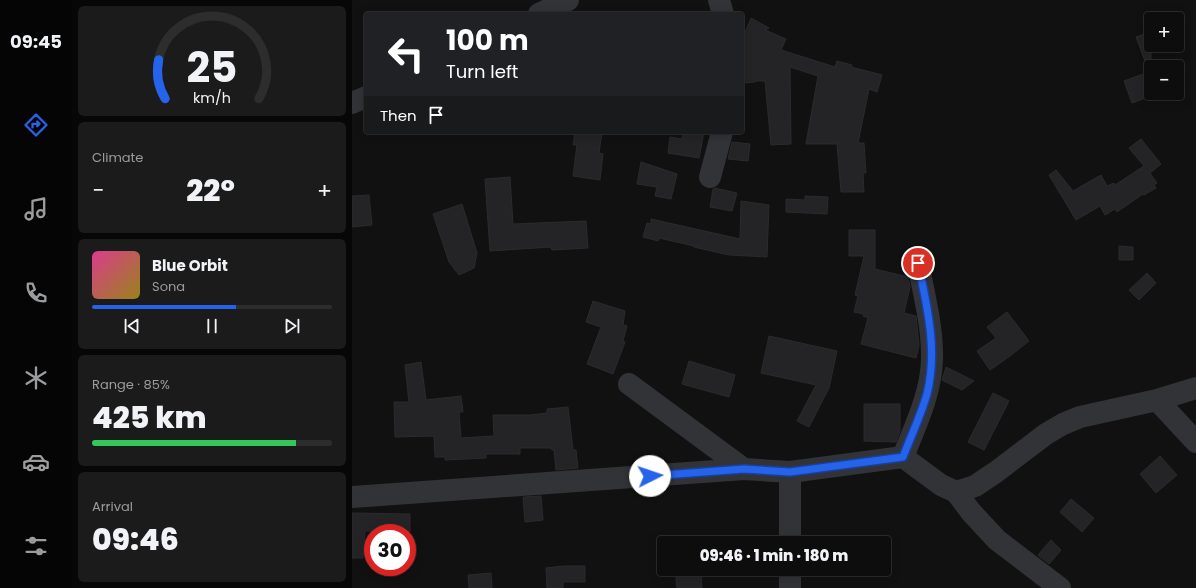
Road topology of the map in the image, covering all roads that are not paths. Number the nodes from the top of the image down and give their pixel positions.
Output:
1 (568, 0) edge
2 (719, 0) edge
3 (543, 12) edge
4 (722, 12) edge
5 (364, 98) edge
6 (352, 103) edge
7 (721, 134) edge
8 (710, 177) dead end
9 (918, 263) dead end
10 (629, 384) dead end
11 (1196, 388) edge
12 (1157, 400) junction
13 (1196, 442) edge
14 (903, 457) junction
15 (744, 469) junction
16 (790, 472) junction
17 (956, 492) junction
18 (352, 497) edge
19 (790, 536) edge
20 (790, 576) edge
21 (790, 588) edge
22 (1060, 588) edge

1 - 3 street
2 - 4 street
5 - 6 street
7 - 8 street
9 - 14 street
10 - 15 street
11 - 12 street
12 - 13 street
12 - 17 street
14 - 16 street
14 - 17 street
15 - 16 street
15 - 18 street
16 - 19 street
17 - 22 street
20 - 21 street

